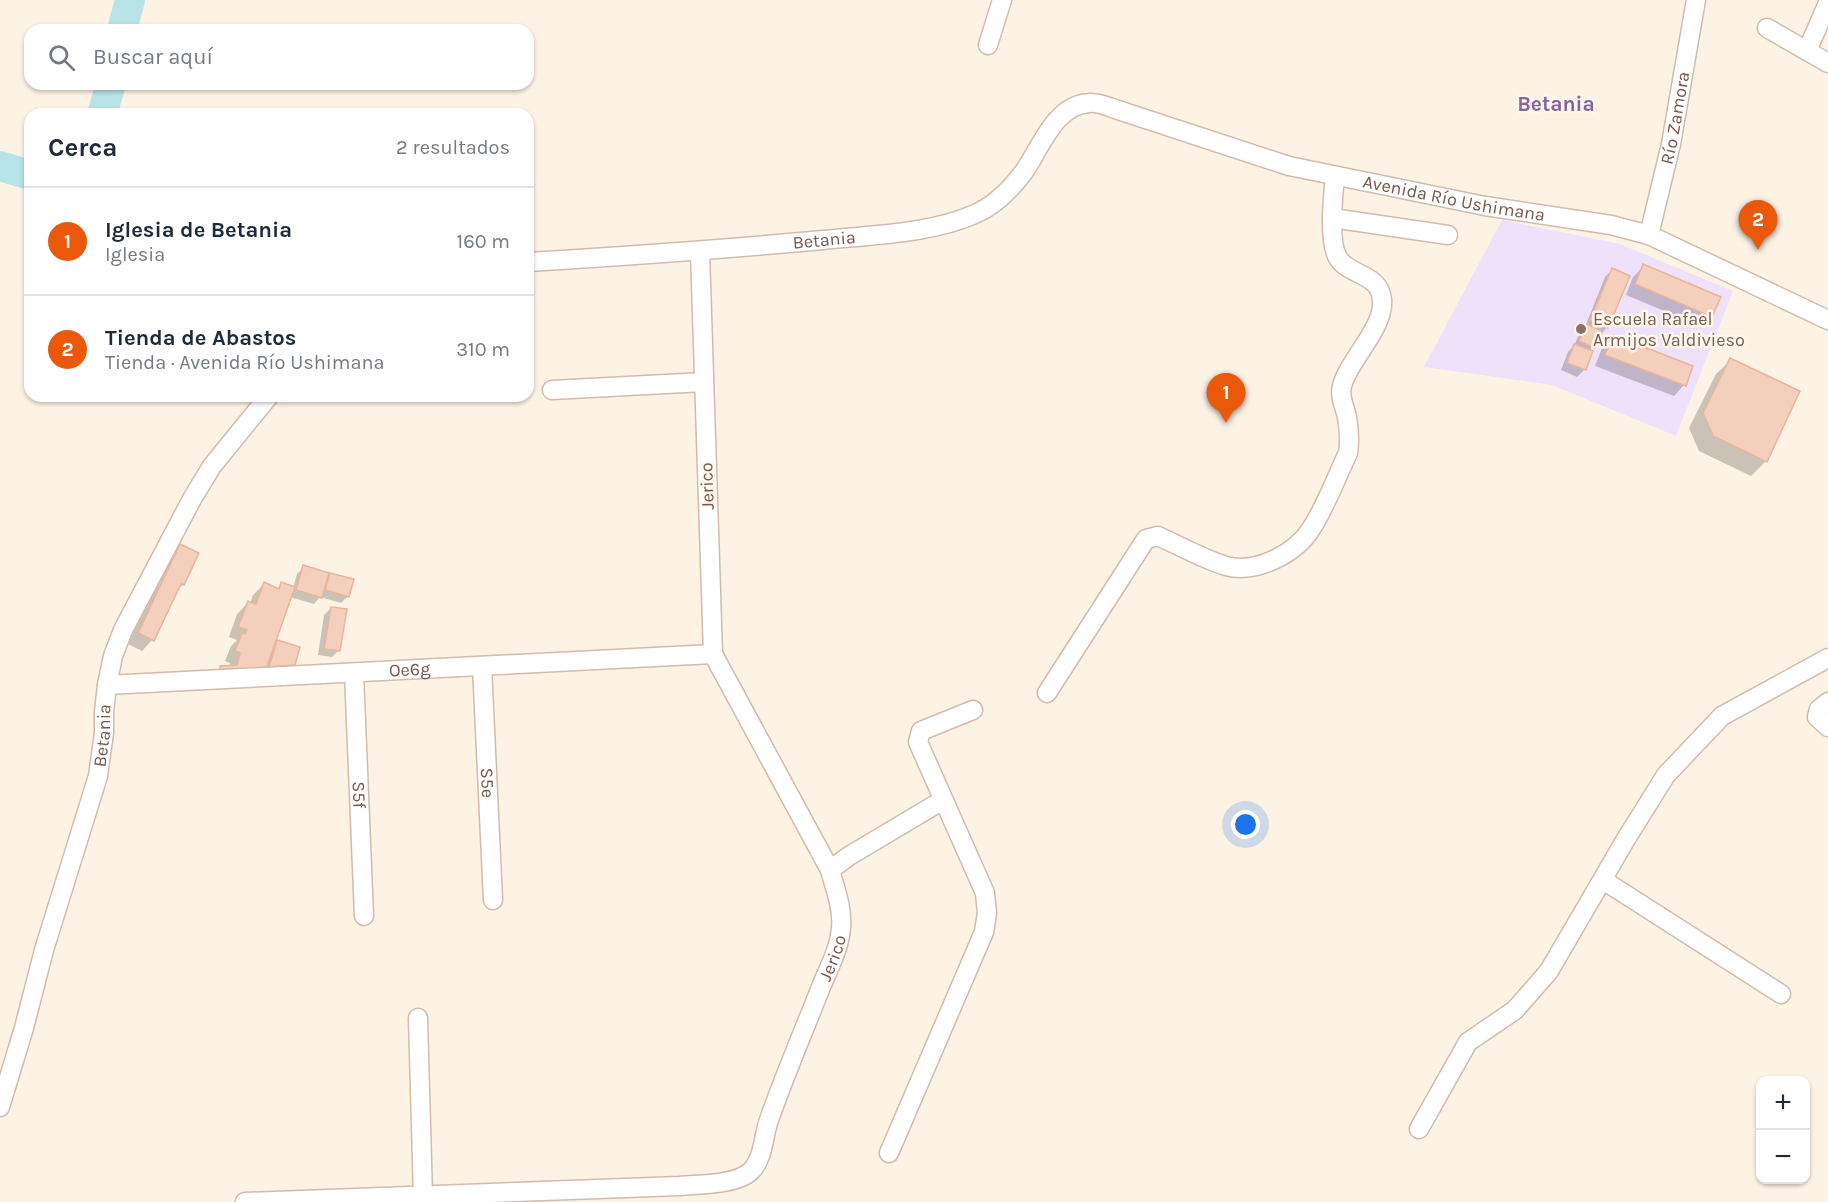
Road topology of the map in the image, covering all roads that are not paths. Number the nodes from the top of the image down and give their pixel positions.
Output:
1 (1002, 0) edge
2 (1696, 0) edge
3 (1828, 3) edge
4 (1767, 28) dead end
5 (988, 45) dead end
6 (1807, 51) junction
7 (1828, 63) edge
8 (1070, 109) joint
9 (1335, 176) junction
10 (1332, 218) junction
11 (1448, 235) dead end
12 (1648, 235) junction
13 (700, 252) junction
14 (534, 262) edge
15 (1828, 320) edge
16 (704, 382) junction
17 (552, 390) dead end
18 (264, 402) edge
19 (713, 654) junction
20 (1828, 658) edge
21 (482, 666) junction
22 (354, 673) junction
23 (107, 685) junction
24 (1047, 693) dead end
25 (1828, 702) edge
26 (973, 710) dead end
27 (1828, 727) edge
28 (944, 800) junction
29 (830, 870) junction
30 (1603, 880) junction
31 (493, 900) dead end
32 (364, 916) dead end
33 (1781, 994) dead end
34 (418, 1018) dead end
35 (0, 1107) edge
36 (1419, 1129) dead end
37 (889, 1153) dead end
38 (634, 1195) edge
39 (423, 1197) junction
40 (245, 1202) edge
41 (608, 1202) edge

1 - 5 street
2 - 12 street, Río Zamora
3 - 6 street
4 - 6 street
6 - 7 street
8 - 9 street, Avenida Río Ushimana
8 - 13 street, Betania
9 - 10 street
9 - 12 street, Avenida Río Ushimana
10 - 11 street
10 - 24 street
12 - 15 street, Avenida Río Ushimana
13 - 14 street, Betania
13 - 16 street, Jerico
16 - 17 street
16 - 19 street, Jerico
18 - 23 street, Betania
19 - 21 street, Oe6g
19 - 29 street, Jerico
20 - 30 street
21 - 22 street, Oe6g
21 - 31 street, S5e
22 - 23 street, Oe6g
22 - 32 street, S5f
23 - 35 street, Betania
25 - 27 street
26 - 28 street
28 - 29 street
28 - 37 street
29 - 38 street, Jerico
30 - 33 street
30 - 36 street
34 - 39 street
38 - 39 street, Jerico
38 - 41 street
39 - 40 street, Jerico

